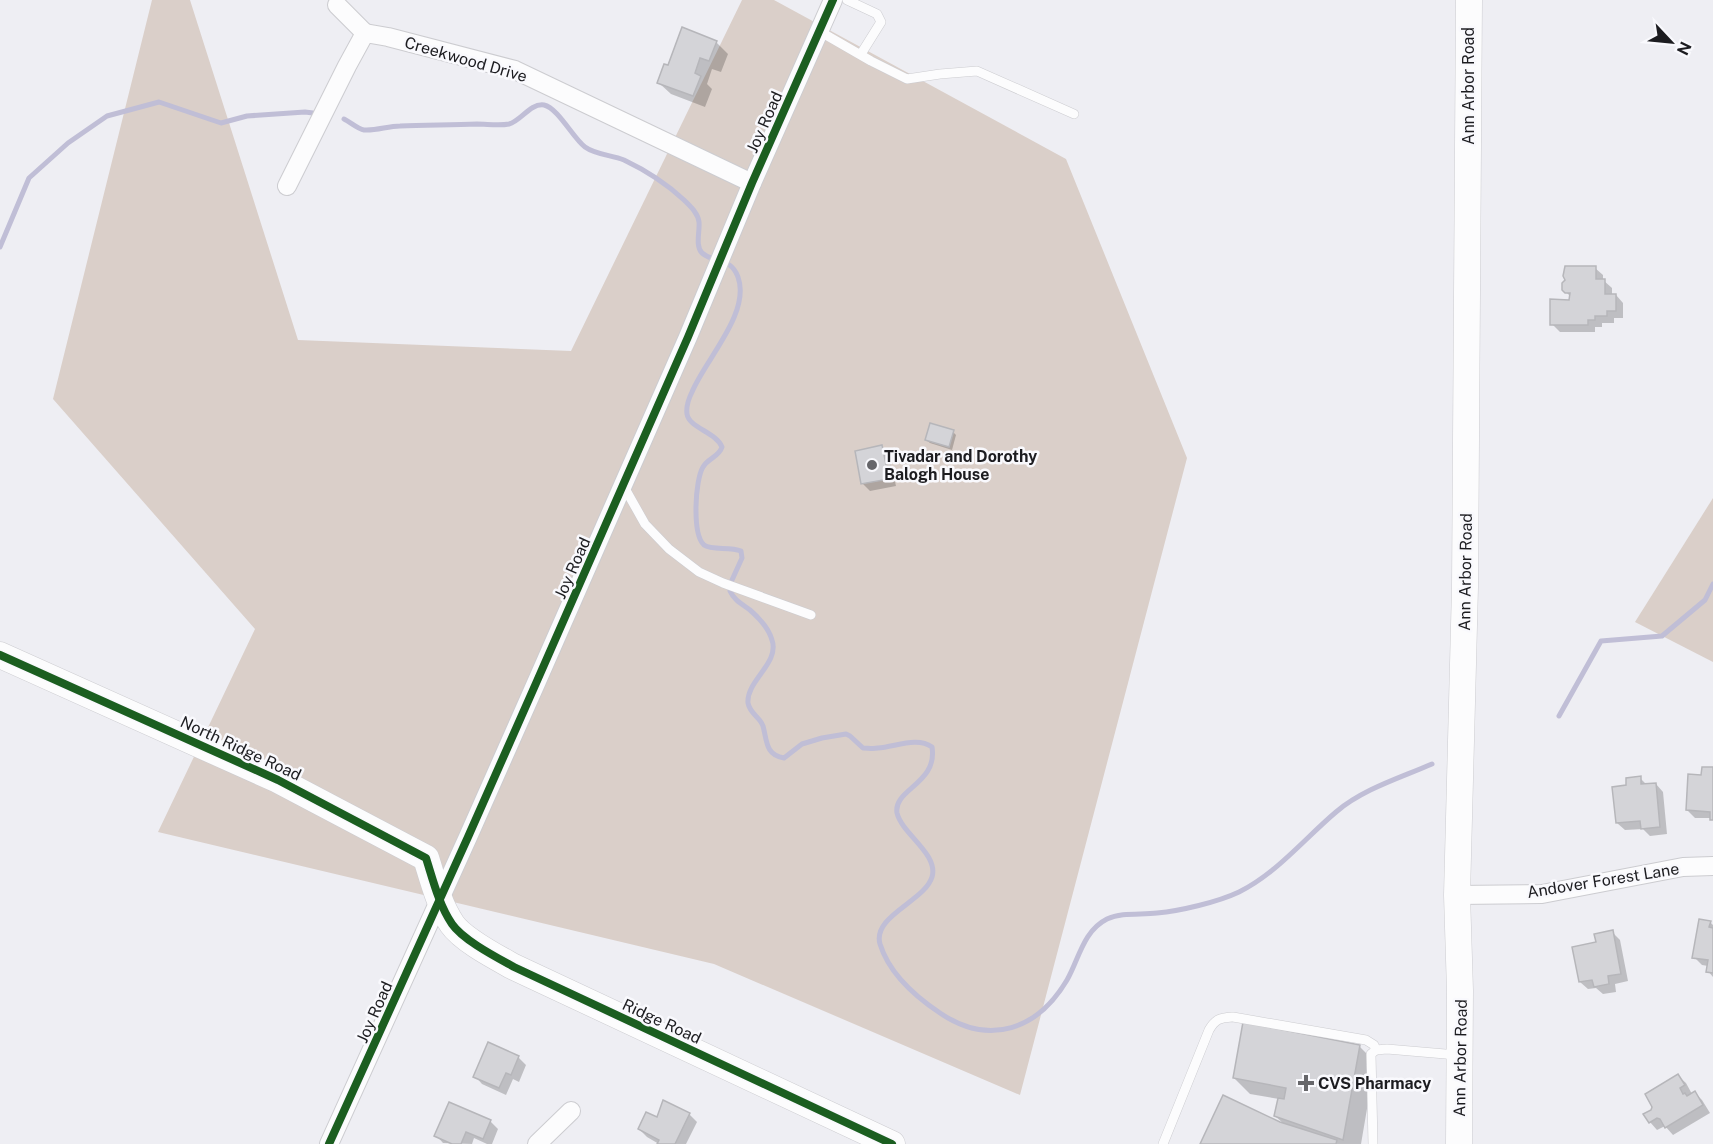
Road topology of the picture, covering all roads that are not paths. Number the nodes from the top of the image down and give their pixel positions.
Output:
1 (832, 0) edge
2 (847, 0) edge
3 (1469, 0) edge
4 (337, 5) dead end
5 (819, 31) junction
6 (365, 33) junction
7 (861, 54) junction
8 (1074, 114) dead end
9 (752, 183) junction
10 (287, 186) dead end
11 (623, 485) junction
12 (811, 615) dead end
13 (0, 655) edge
14 (1713, 866) edge
15 (1457, 895) junction
16 (439, 899) junction
17 (1376, 1050) junction
18 (1460, 1055) junction
19 (571, 1111) dead end
20 (328, 1144) edge
21 (537, 1144) edge
22 (892, 1144) edge
23 (1163, 1144) edge
24 (1373, 1144) edge
25 (1459, 1144) edge

1 - 5 street, Joy Road
2 - 7 lane
3 - 15 main road, Ann Arbor Road
4 - 6 street
5 - 7 lane
5 - 9 street, Joy Road
6 - 9 street, Creekwood Drive
6 - 10 street
7 - 8 lane
9 - 11 street, Joy Road
11 - 12 lane
11 - 16 street, Joy Road
13 - 16 main road, North Ridge Road
14 - 15 street, Andover Forest Lane
15 - 18 main road, Ann Arbor Road
16 - 20 street, Joy Road
16 - 22 main road, Ridge Road
17 - 18 lane
17 - 23 lane
17 - 24 lane
18 - 25 main road, Ann Arbor Road
19 - 21 street

